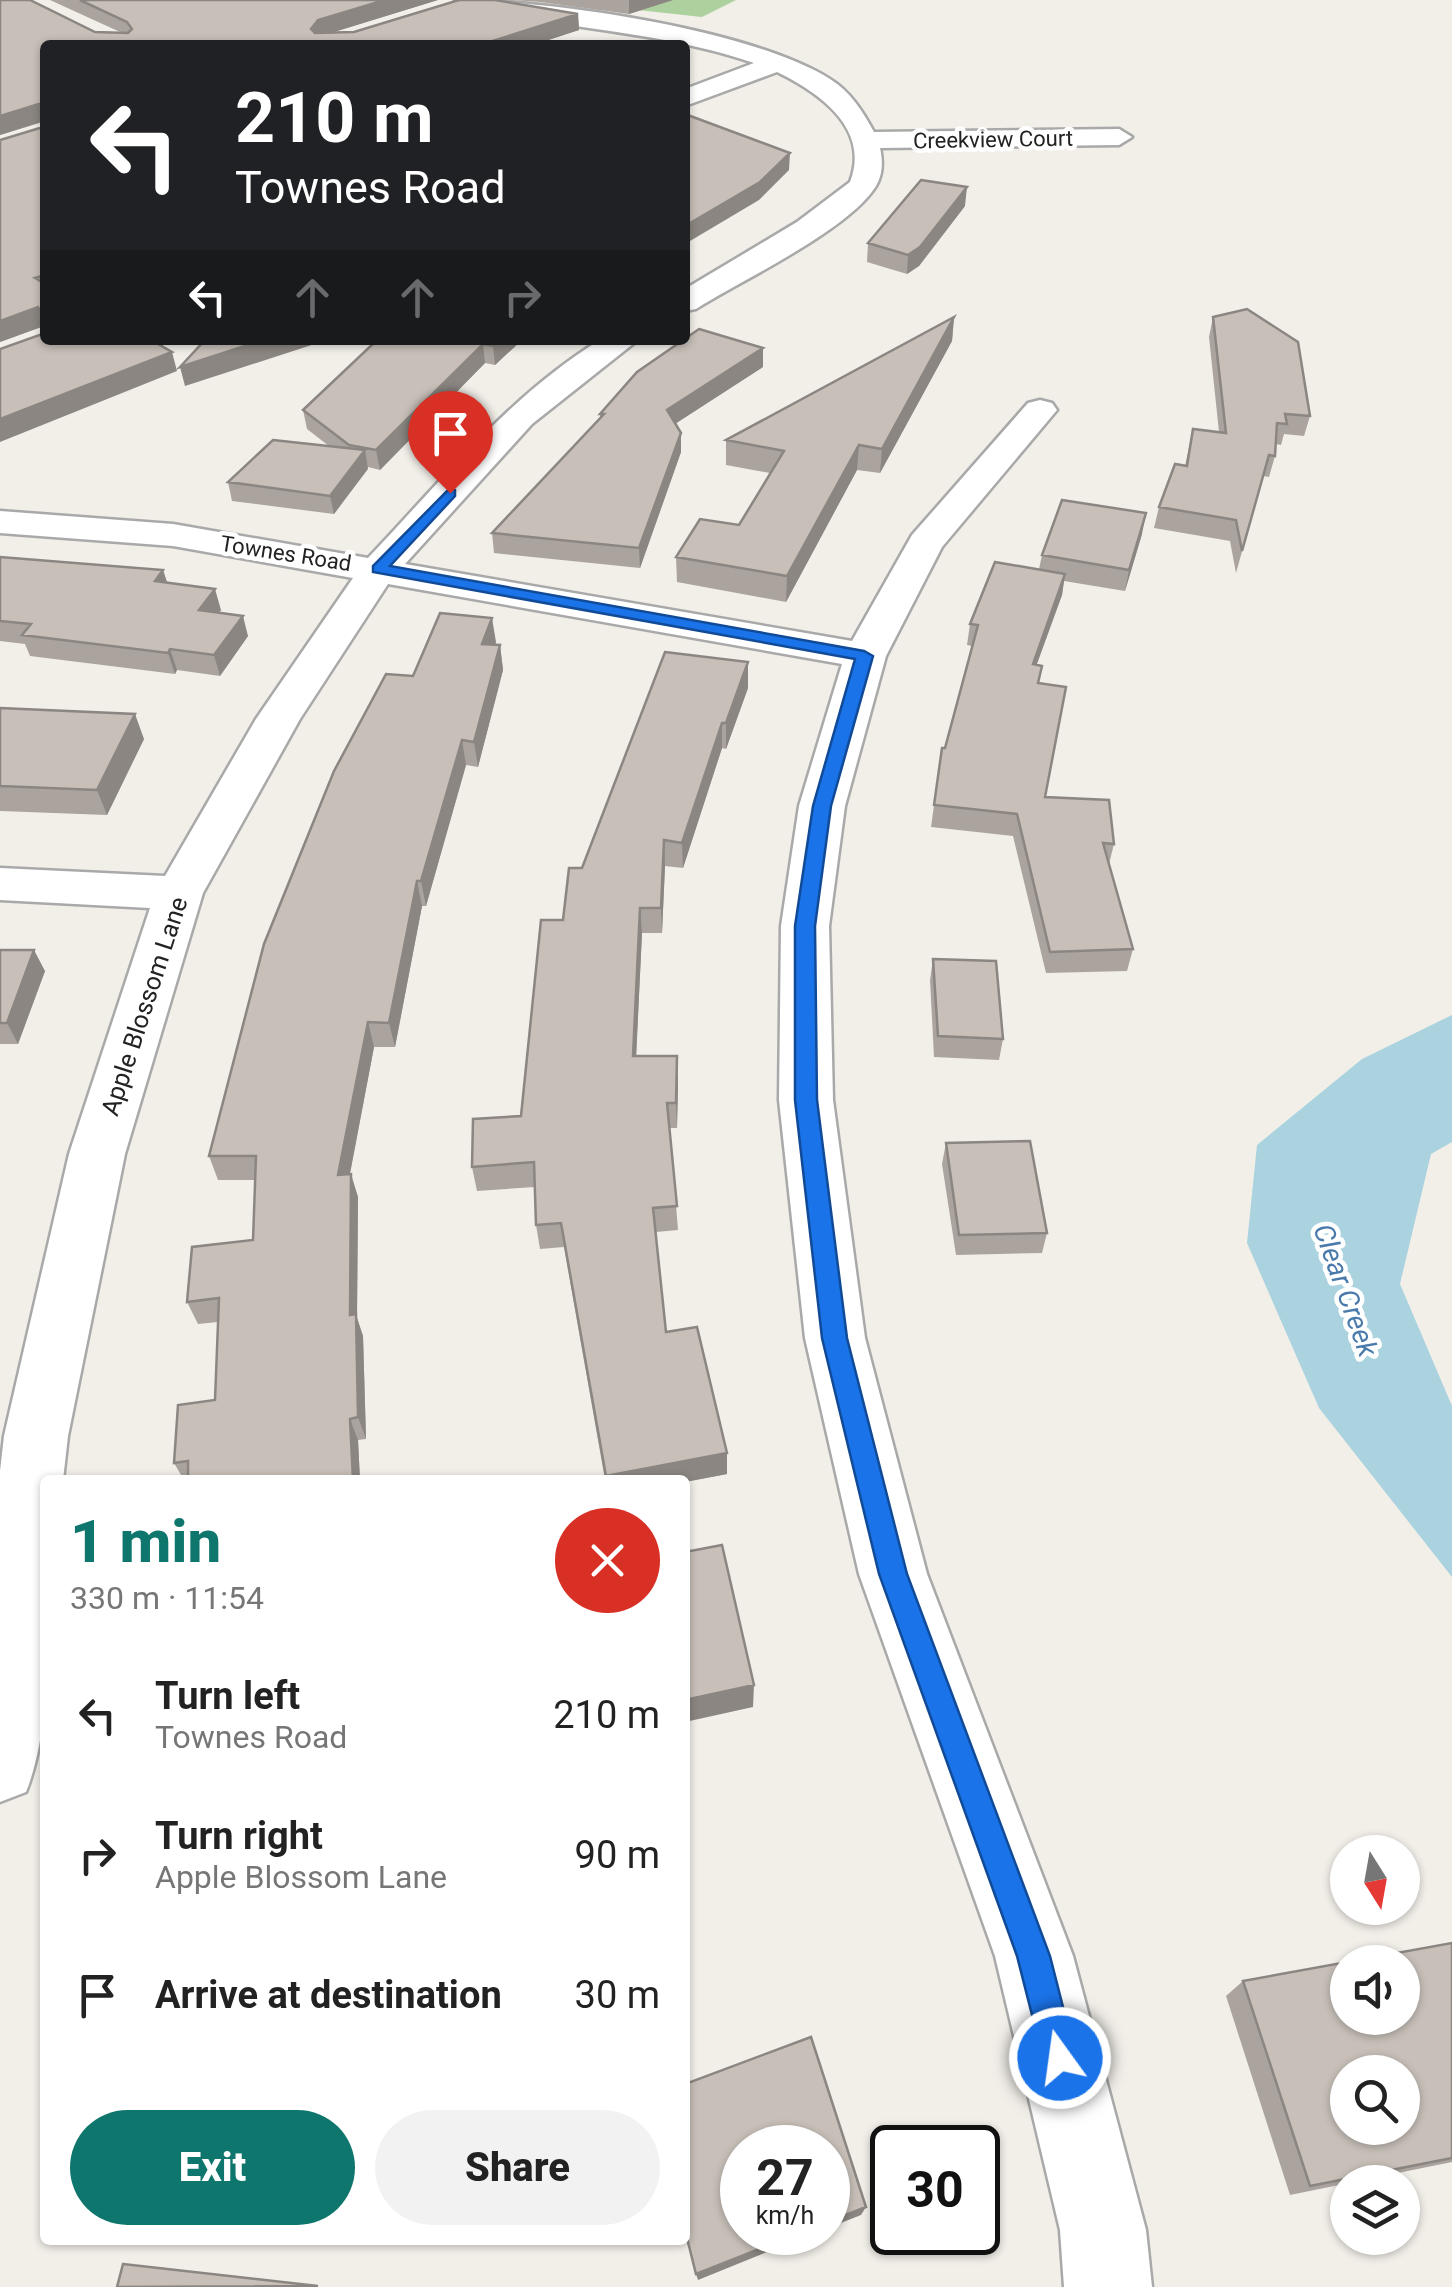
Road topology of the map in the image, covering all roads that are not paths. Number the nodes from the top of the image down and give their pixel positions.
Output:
1 (469, 1) edge
2 (436, 12) edge
3 (778, 63) junction
4 (690, 96) edge
5 (1119, 137) dead end
6 (866, 140) junction
7 (690, 299) edge
8 (614, 345) edge
9 (1040, 410) dead end
10 (0, 522) edge
11 (379, 569) junction
12 (864, 656) junction
13 (0, 884) edge
14 (179, 893) junction
15 (18, 1438) edge
16 (0, 1766) edge
17 (1108, 2287) edge

1 - 2 street
1 - 3 street
3 - 4 street
3 - 6 street
5 - 6 street, Creekview Court
6 - 7 street
8 - 11 street, Apple Blossom Lane
9 - 12 street
10 - 11 street, Townes Road
11 - 12 street, Townes Road
11 - 14 street, Apple Blossom Lane
12 - 17 street
13 - 14 street
14 - 15 street, Apple Blossom Lane
15 - 16 street, Apple Blossom Lane

